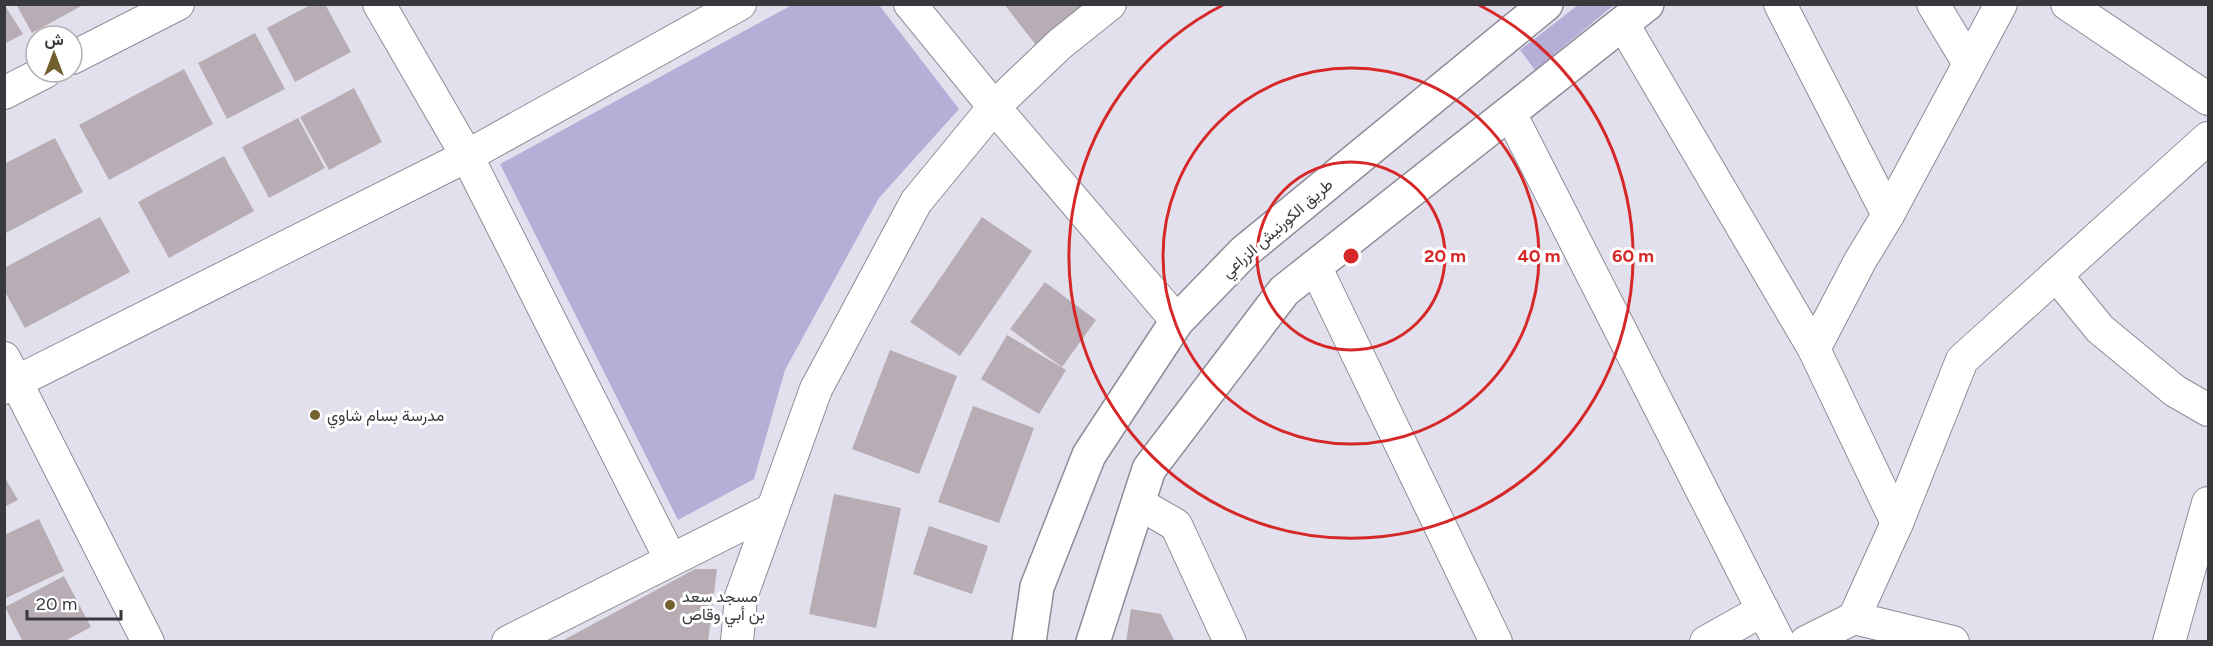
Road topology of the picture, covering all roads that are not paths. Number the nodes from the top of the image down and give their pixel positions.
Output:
1 (178, 4) edge
2 (379, 4) edge
3 (740, 4) edge
4 (910, 4) edge
5 (1110, 4) edge
6 (1546, 4) edge
7 (1780, 4) edge
8 (1933, 4) edge
9 (2001, 4) edge
10 (2067, 4) edge
11 (1635, 14) edge
12 (84, 52) edge
13 (1968, 62) junction
14 (24, 83) edge
15 (4, 93) edge
16 (2208, 99) edge
17 (994, 107) junction
18 (1510, 113) junction
19 (2208, 138) edge
20 (467, 156) junction
21 (1888, 215) junction
22 (1315, 266) junction
23 (2056, 275) junction
24 (1177, 321) junction
25 (1814, 350) junction
26 (8, 376) edge
27 (2208, 410) edge
28 (1138, 503) junction
29 (2208, 503) edge
30 (773, 509) junction
31 (1897, 523) junction
32 (671, 560) junction
33 (1763, 610) junction
34 (1854, 618) junction
35 (148, 642) edge
36 (508, 642) edge
37 (737, 642) edge
38 (1029, 642) edge
39 (1093, 642) edge
40 (1230, 642) edge
41 (1496, 642) edge
42 (1706, 642) edge
43 (1779, 642) edge
44 (1806, 642) edge
45 (1953, 642) edge
46 (2169, 642) edge

1 - 12 street
2 - 20 street
3 - 20 street
4 - 17 street
5 - 17 street
6 - 24 street, طريق الكورنيش الزراعي
7 - 21 street
8 - 13 street
9 - 13 street
10 - 16 street
11 - 18 street
11 - 25 street
13 - 21 street
14 - 15 street
17 - 24 street
17 - 30 street
18 - 22 street
18 - 33 street
19 - 23 street
20 - 26 street
20 - 32 street
21 - 25 street
22 - 28 street
22 - 41 street
23 - 27 street
23 - 31 street
24 - 38 street, طريق الكورنيش الزراعي
25 - 31 street
26 - 35 street
28 - 39 street
28 - 40 street
29 - 46 street
30 - 32 street
30 - 37 street
31 - 34 street
32 - 36 street
33 - 42 street
33 - 43 street
34 - 44 street
34 - 45 street

